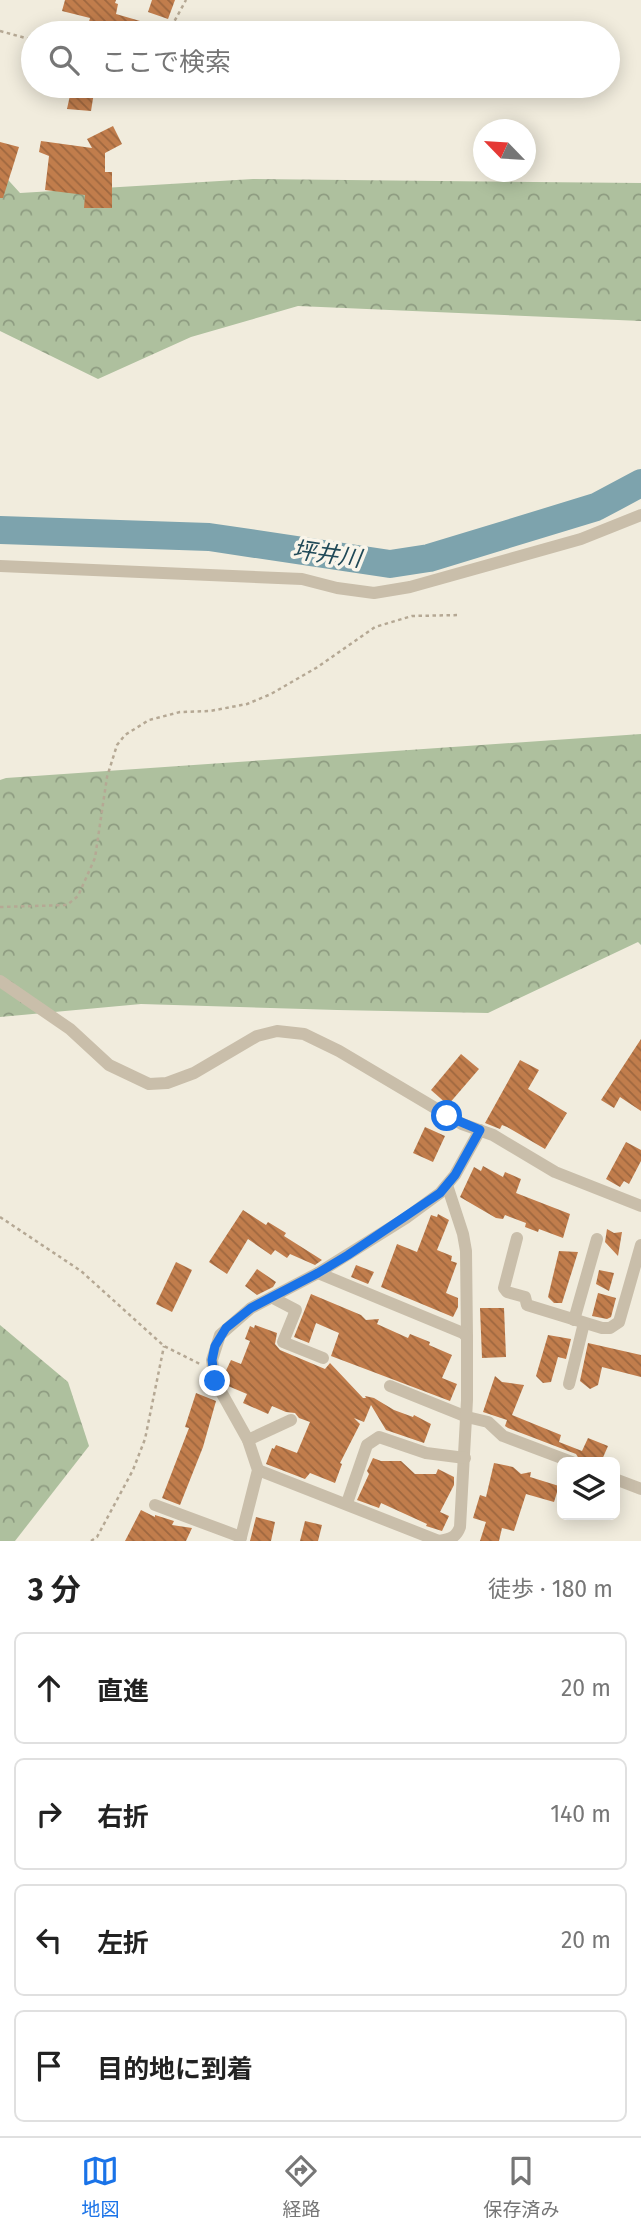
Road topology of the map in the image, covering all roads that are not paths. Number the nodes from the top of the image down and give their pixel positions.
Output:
1 (641, 515) edge
2 (0, 566) edge
3 (0, 981) edge
4 (480, 1130) junction
5 (447, 1185) junction
6 (641, 1206) edge
7 (517, 1238) dead end
8 (597, 1239) dead end
9 (641, 1245) edge
10 (318, 1273) junction
11 (273, 1298) junction
12 (579, 1322) junction
13 (467, 1337) junction
14 (323, 1358) dead end
15 (569, 1384) dead end
16 (390, 1386) dead end
17 (467, 1417) junction
18 (291, 1420) dead end
19 (247, 1440) junction
20 (559, 1457) edge
21 (465, 1458) junction
22 (258, 1470) junction
23 (620, 1481) edge
24 (641, 1489) edge
25 (347, 1503) junction
26 (155, 1505) dead end
27 (241, 1539) edge
28 (442, 1541) edge

1 - 2 street
3 - 4 street
4 - 5 street
4 - 6 street
5 - 10 street
5 - 13 street
7 - 12 street
8 - 12 street
9 - 12 street
10 - 11 street
10 - 13 street
11 - 14 street
11 - 19 street
12 - 15 street
13 - 17 street
16 - 17 street
17 - 20 street
17 - 21 street
18 - 19 street
19 - 22 street
21 - 25 street
21 - 28 street
22 - 25 street
22 - 27 street
23 - 24 street
25 - 28 street
26 - 27 street

